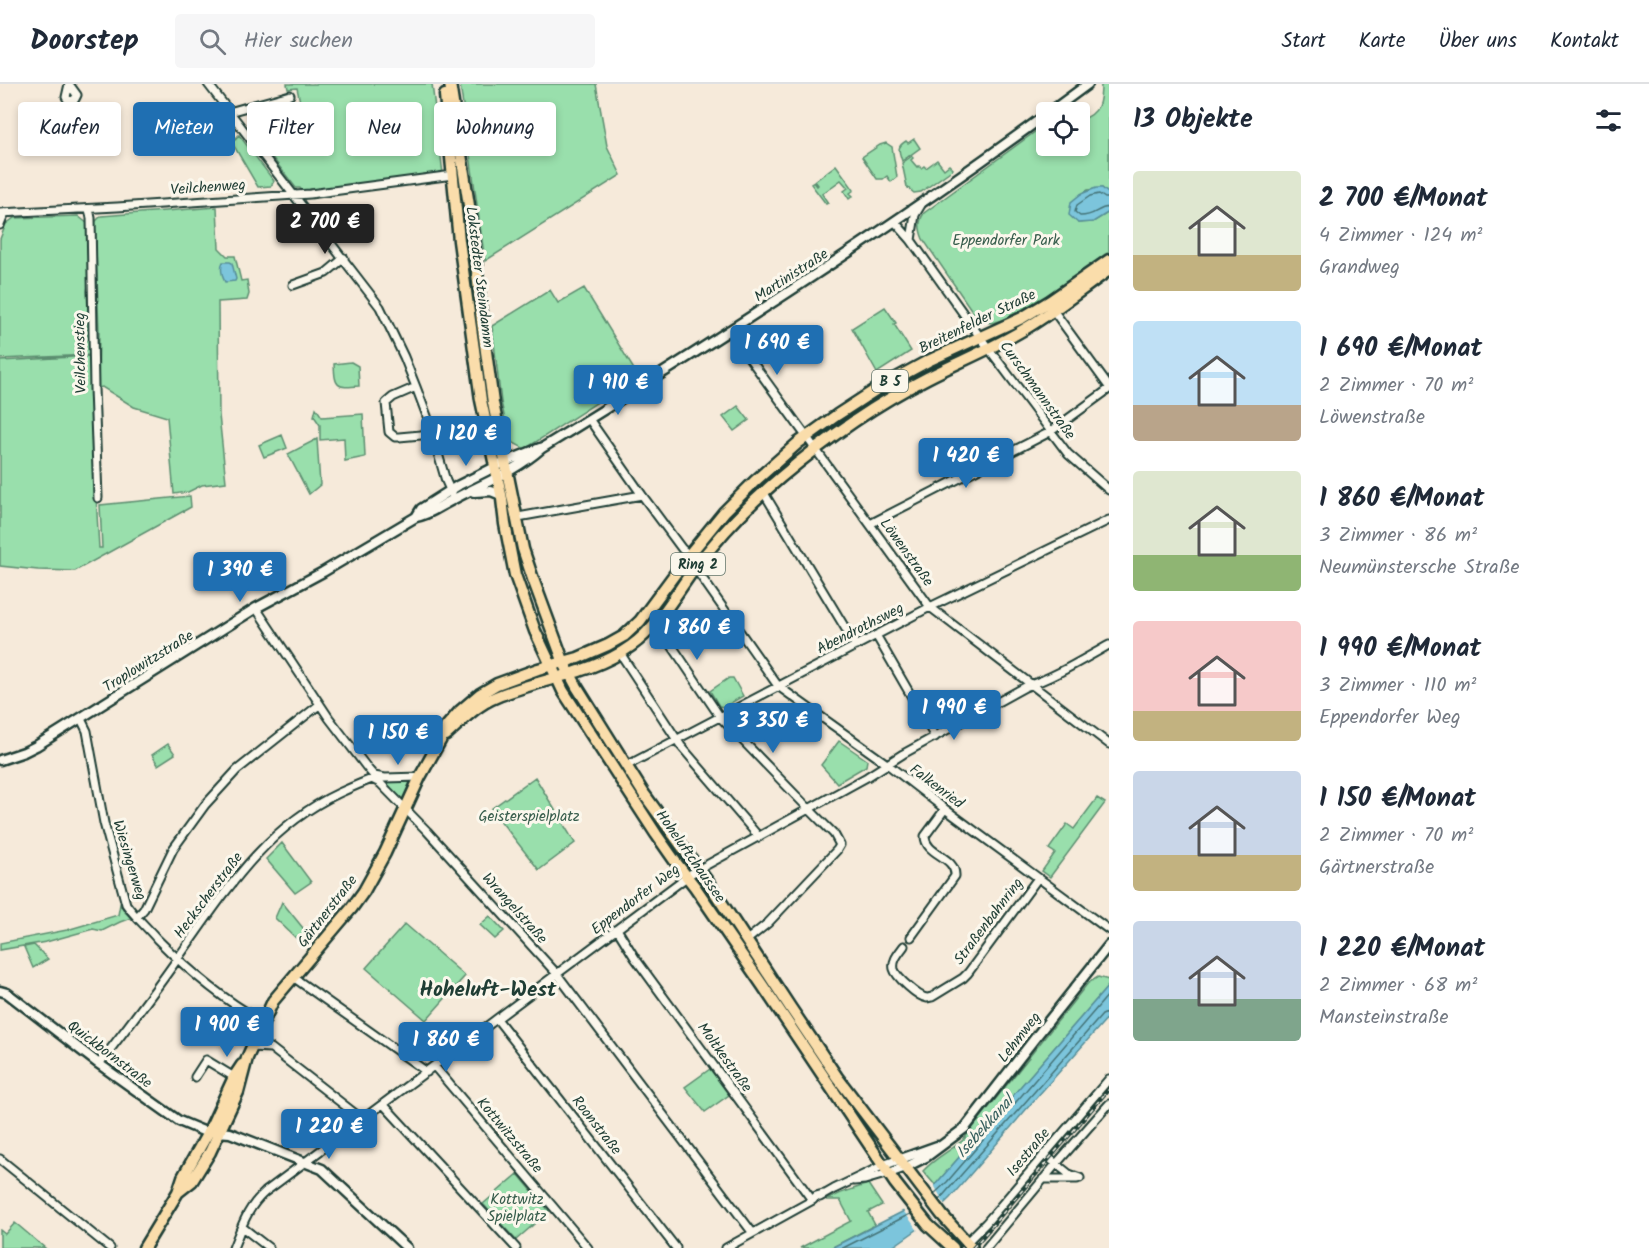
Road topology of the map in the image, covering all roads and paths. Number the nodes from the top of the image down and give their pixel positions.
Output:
1 (208, 84) edge
2 (443, 84) edge
3 (450, 84) edge
4 (1088, 84) edge
5 (290, 95) dead end
6 (222, 102) edge
7 (1063, 102) edge
8 (235, 110) edge
9 (235, 120) edge
10 (1036, 122) edge
11 (453, 175) junction
12 (292, 195) junction
13 (922, 203) junction
14 (89, 209) junction
15 (3, 213) edge
16 (895, 222) junction
17 (0, 225) edge
18 (911, 240) junction
19 (344, 258) junction
20 (1109, 260) edge
21 (1109, 270) edge
22 (293, 285) dead end
23 (1053, 310) junction
24 (729, 330) junction
25 (980, 337) junction
26 (990, 348) junction
27 (416, 387) junction
28 (1109, 388) edge
29 (589, 419) junction
30 (1050, 432) junction
31 (432, 434) junction
32 (806, 437) junction
33 (815, 450) junction
34 (502, 470) junction
35 (450, 490) junction
36 (1109, 490) edge
37 (468, 493) junction
38 (764, 493) junction
39 (501, 495) junction
40 (642, 495) junction
41 (98, 498) dead end
42 (454, 499) junction
43 (416, 517) junction
44 (518, 517) junction
45 (1109, 520) edge
46 (870, 524) junction
47 (689, 555) junction
48 (695, 568) junction
49 (930, 607) junction
50 (256, 608) junction
51 (655, 623) junction
52 (876, 635) junction
53 (1109, 645) edge
54 (856, 646) junction
55 (620, 653) junction
56 (564, 663) junction
57 (551, 666) junction
58 (570, 674) junction
59 (557, 678) junction
60 (1031, 685) junction
61 (778, 686) junction
62 (319, 705) junction
63 (720, 717) junction
64 (81, 719) junction
65 (935, 737) junction
66 (441, 739) junction
67 (677, 740) junction
68 (1109, 744) edge
69 (0, 760) edge
70 (887, 764) junction
71 (626, 766) junction
72 (420, 777) junction
73 (373, 778) junction
74 (809, 809) junction
75 (945, 809) junction
76 (405, 810) junction
77 (759, 837) junction
78 (699, 869) junction
79 (687, 877) junction
80 (1038, 878) junction
81 (136, 917) junction
82 (617, 929) junction
83 (1109, 930) edge
84 (911, 937) dead end
85 (747, 940) junction
86 (1109, 945) edge
87 (904, 946) dead end
88 (177, 959) junction
89 (557, 974) junction
90 (293, 977) junction
91 (0, 991) edge
92 (497, 1019) junction
93 (262, 1023) junction
94 (252, 1047) junction
95 (248, 1058) junction
96 (99, 1064) junction
97 (434, 1066) junction
98 (427, 1072) junction
99 (195, 1077) dead end
100 (234, 1077) junction
101 (1109, 1079) edge
102 (383, 1104) junction
103 (1109, 1104) edge
104 (362, 1119) junction
105 (214, 1131) junction
106 (1044, 1154) junction
107 (0, 1160) edge
108 (305, 1163) junction
109 (903, 1163) junction
110 (1056, 1164) junction
111 (886, 1169) junction
112 (1043, 1179) junction
113 (812, 1200) junction
114 (242, 1227) junction
115 (752, 1232) junction
116 (969, 1245) edge
117 (110, 1248) edge
118 (144, 1248) edge
119 (234, 1248) edge
120 (269, 1248) edge
121 (407, 1248) edge
122 (516, 1248) edge
123 (588, 1248) edge
124 (676, 1248) edge
125 (726, 1248) edge
126 (953, 1248) edge
127 (986, 1248) edge

1 - 6 street
2 - 11 main road, Lokstedter Steindamm
3 - 34 main road, Lokstedter Steindamm
4 - 7 street, Martinistraße
5 - 8 street
9 - 12 street
10 - 13 street, Martinistraße
11 - 12 street, Veilchenweg
11 - 34 main road, Lokstedter Steindamm
12 - 14 street, Veilchenweg
12 - 19 street
13 - 16 street, Martinistraße
13 - 18 street
14 - 15 street, Veilchenweg
14 - 41 street, Veilchenstieg
15 - 17 street
16 - 18 street, Curschmannstraße
16 - 24 street, Martinistraße
18 - 25 street, Curschmannstraße
19 - 22 street
19 - 27 street
20 - 25 main road, Breitenfelder Straße / B 5
21 - 23 main road, Breitenfelder Straße / Ring 2
23 - 26 main road, Breitenfelder Straße / Ring 2
23 - 28 street
24 - 29 street, Martinistraße
24 - 32 street, Löwenstraße
25 - 26 street, Curschmannstraße
25 - 32 main road, Breitenfelder Straße / B 5
26 - 30 street, Curschmannstraße
26 - 33 main road, Breitenfelder Straße / Ring 2
27 - 31 street
27 - 31 street
28 - 30 street
29 - 34 street, Martinistraße
29 - 40 street
30 - 36 street, Curschmannstraße
30 - 46 street
31 - 35 street
32 - 33 street, Löwenstraße
32 - 47 main road, Breitenfelder Straße / Ring 2
33 - 38 main road, Breitenfelder Straße / Ring 2
33 - 46 street, Löwenstraße
34 - 35 street, Troplowitzstraße
34 - 37 street, Troplowitzstraße
34 - 39 main road, Hoheluftchaussee
34 - 42 street
34 - 44 main road, Hoheluftchaussee
35 - 42 street
35 - 43 street, Troplowitzstraße
37 - 39 street
37 - 42 street, Troplowitzstraße
38 - 48 main road, Breitenfelder Straße / Ring 2
38 - 54 street
39 - 57 main road, Hoheluftchaussee
40 - 44 street
40 - 47 street
42 - 43 street, Troplowitzstraße
43 - 50 street, Troplowitzstraße
44 - 56 main road, Hoheluftchaussee
45 - 49 street, Abendrothsweg
46 - 49 street, Löwenstraße
47 - 56 main road, Breitenfelder Straße / Ring 2
48 - 51 main road, Breitenfelder Straße / Ring 2
48 - 61 street, Falkenried
49 - 52 street, Abendrothsweg
49 - 60 street, Löwenstraße
50 - 62 street, Wrangelstraße
50 - 64 street, Troplowitzstraße
51 - 55 main road, Breitenfelder Straße / Ring 2
51 - 63 street
52 - 54 street, Abendrothsweg
52 - 65 street
53 - 60 street, Eppendorfer Weg
54 - 61 street, Abendrothsweg
55 - 58 main road, Breitenfelder Straße / Ring 2
55 - 67 street
56 - 57 main road, Gärtnerstraße / Ring 2
56 - 58 main road, Hoheluftchaussee
57 - 59 main road, Hoheluftchaussee
57 - 66 main road, Gärtnerstraße / Ring 2
58 - 59 main road, Gärtnerstraße / Ring 2
58 - 71 main road, Hoheluftchaussee
59 - 66 main road, Gärtnerstraße / Ring 2
59 - 79 main road, Hoheluftchaussee
60 - 65 street, Eppendorfer Weg
60 - 68 street, Löwenstraße
61 - 63 street, Abendrothsweg
61 - 70 street, Falkenried
62 - 73 street, Wrangelstraße
62 - 81 street
63 - 67 street, Abendrothsweg
63 - 74 street
64 - 69 street, Troplowitzstraße
64 - 81 street, Wiesingerweg
65 - 70 street, Eppendorfer Weg
66 - 72 main road, Gärtnerstraße / Ring 2
67 - 71 street, Abendrothsweg
67 - 77 street
70 - 74 street, Eppendorfer Weg
70 - 75 street, Falkenried
71 - 78 main road, Hoheluftchaussee
72 - 73 street
72 - 76 main road, Gärtnerstraße / Ring 2
73 - 76 street, Wrangelstraße
73 - 88 street, Heckscherstraße
74 - 77 street, Eppendorfer Weg
74 - 85 street
75 - 80 street, Falkenried
75 - 84 street
76 - 89 street, Wrangelstraße
76 - 90 main road, Gärtnerstraße / Ring 2
77 - 78 street, Eppendorfer Weg
78 - 79 street, Eppendorfer Weg
78 - 85 main road, Hoheluftchaussee
79 - 82 street, Eppendorfer Weg
79 - 111 main road, Hoheluftchaussee
80 - 83 street, Falkenried
80 - 87 street, Straßenbahnring
81 - 88 street, Wiesingerweg
82 - 89 street, Eppendorfer Weg
82 - 113 street, Moltkestraße
85 - 109 main road, Hoheluftchaussee
86 - 109 street, Lehmweg
88 - 93 street, Wiesingerweg
88 - 96 street, Heckscherstraße
89 - 92 street, Eppendorfer Weg
89 - 115 street, Wrangelstraße
90 - 93 main road, Gärtnerstraße / Ring 2
90 - 98 street
91 - 96 street, Quickbornstraße
92 - 97 street, Eppendorfer Weg
92 - 124 street, Roonstraße
93 - 94 main road, Gärtnerstraße / Ring 2
94 - 95 main road, Gärtnerstraße / Ring 2
94 - 104 street
95 - 100 main road, Gärtnerstraße / Ring 2
95 - 105 main road, Gärtnerstraße / Ring 2
96 - 105 street, Quickbornstraße
97 - 98 street, Eppendorfer Weg
97 - 123 street, Kottwitzstraße
98 - 102 street, Eppendorfer Weg
99 - 100 street
100 - 105 main road, Gärtnerstraße / Ring 2
101 - 106 street, Isestraße
102 - 104 street, Eppendorfer Weg
102 - 122 street
103 - 110 street, Isestraße
104 - 108 street, Eppendorfer Weg
105 - 108 street, Quickbornstraße
105 - 118 main road, Gärtnerstraße / Ring 2
106 - 110 street
106 - 116 street, Isestraße
107 - 117 street
108 - 114 street, Eppendorfer Weg
108 - 121 street, Quickbornstraße
109 - 111 street, Lehmweg
109 - 116 main road, Hoheluftchaussee
110 - 112 street, Isestraße
110 - 112 street
111 - 113 street
111 - 126 main road, Hoheluftchaussee
112 - 127 street, Isestraße
113 - 115 street
114 - 119 street, Eppendorfer Weg
114 - 120 street
115 - 125 street

